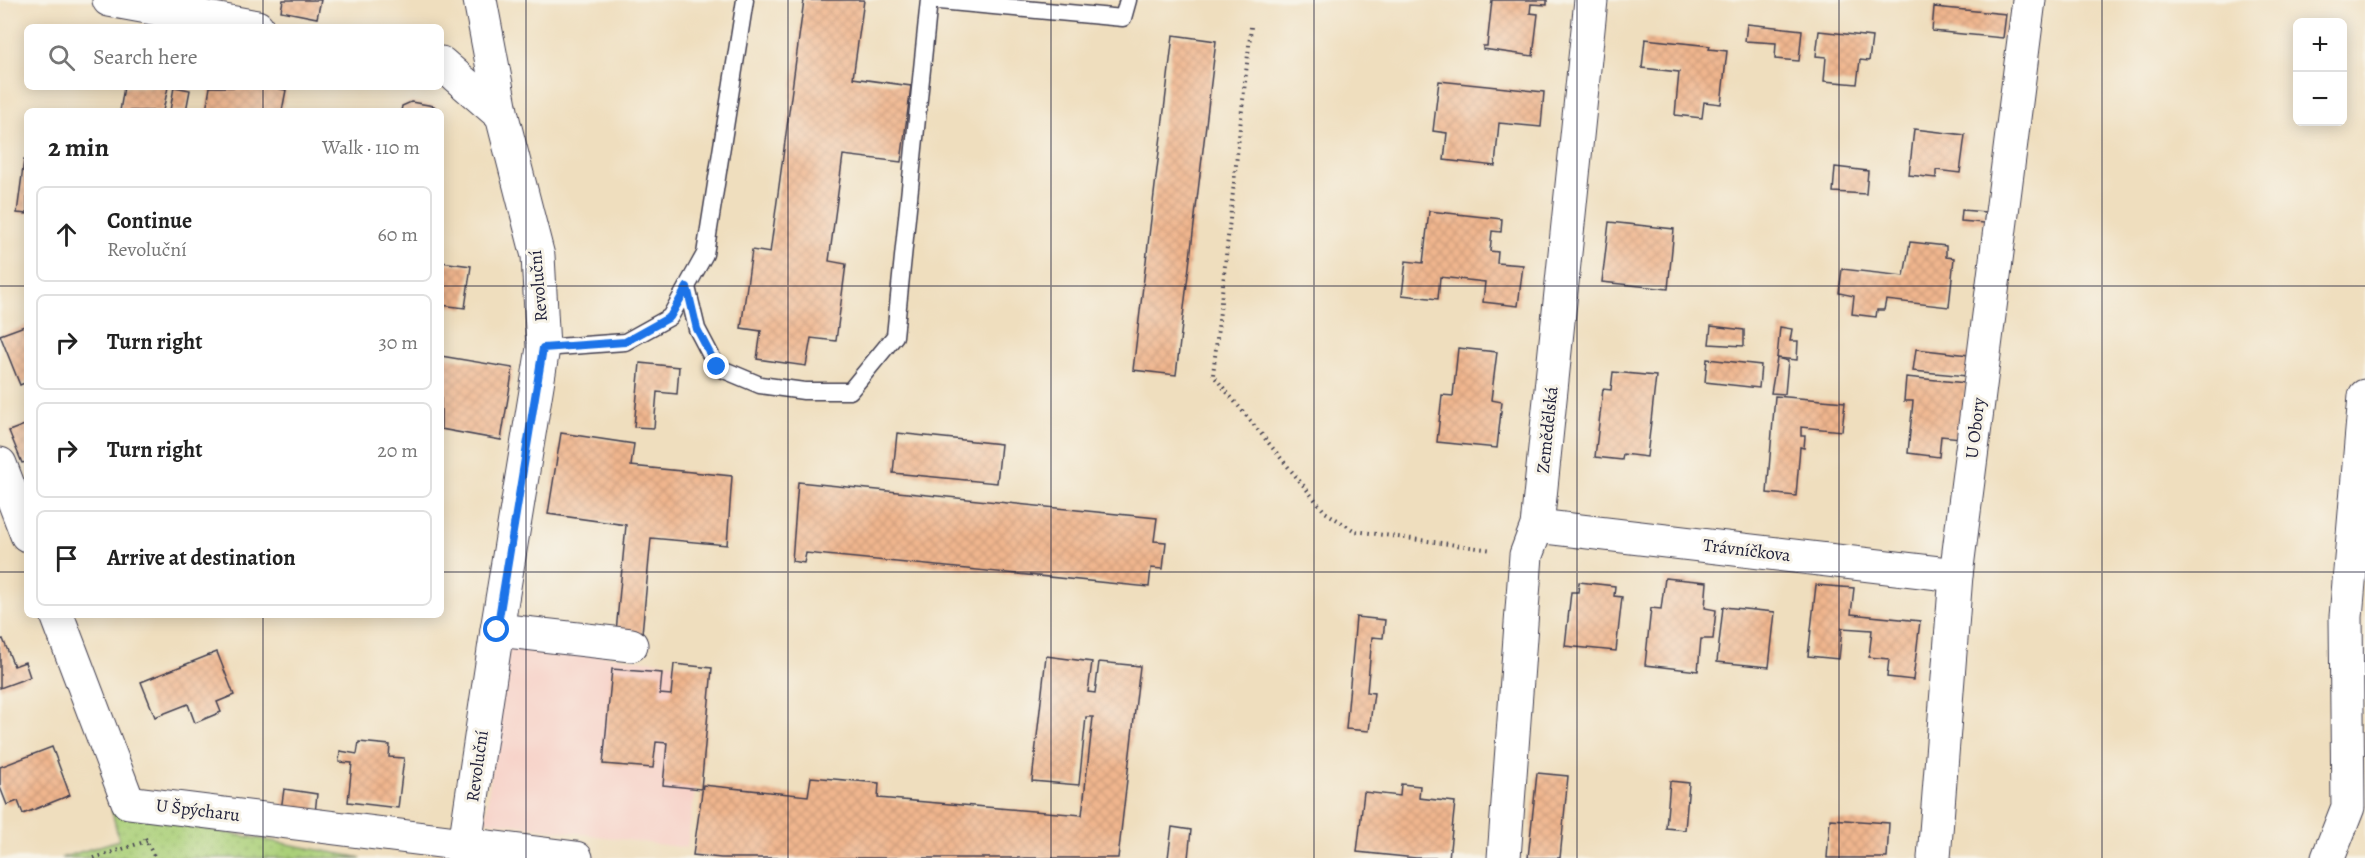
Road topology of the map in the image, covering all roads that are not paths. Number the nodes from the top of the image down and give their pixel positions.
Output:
1 (110, 0) edge
2 (480, 0) edge
3 (745, 0) edge
4 (1128, 0) edge
5 (1591, 0) edge
6 (2030, 0) edge
7 (241, 24) edge
8 (444, 66) edge
9 (502, 116) junction
10 (687, 287) junction
11 (543, 348) junction
12 (2365, 396) edge
13 (0, 464) edge
14 (24, 527) edge
15 (1532, 540) junction
16 (1956, 575) junction
17 (2355, 615) edge
18 (58, 618) edge
19 (497, 630) junction
20 (632, 645) dead end
21 (465, 851) edge
22 (576, 858) edge
23 (1504, 858) edge
24 (1934, 858) edge
25 (2328, 858) edge

1 - 7 street
2 - 9 street, Revoluční
3 - 10 lane
4 - 10 lane
5 - 15 street, Zemědělská
6 - 16 street, U Obory
8 - 9 street
9 - 11 street, Revoluční
10 - 11 lane
11 - 19 street, Revoluční
12 - 17 street
13 - 14 street
15 - 16 street, Trávníčkova
15 - 23 street, Zemědělská
16 - 24 street, U Obory
17 - 25 street
18 - 21 street, U Špýcharu
19 - 20 street
19 - 21 street, Revoluční
21 - 22 street

